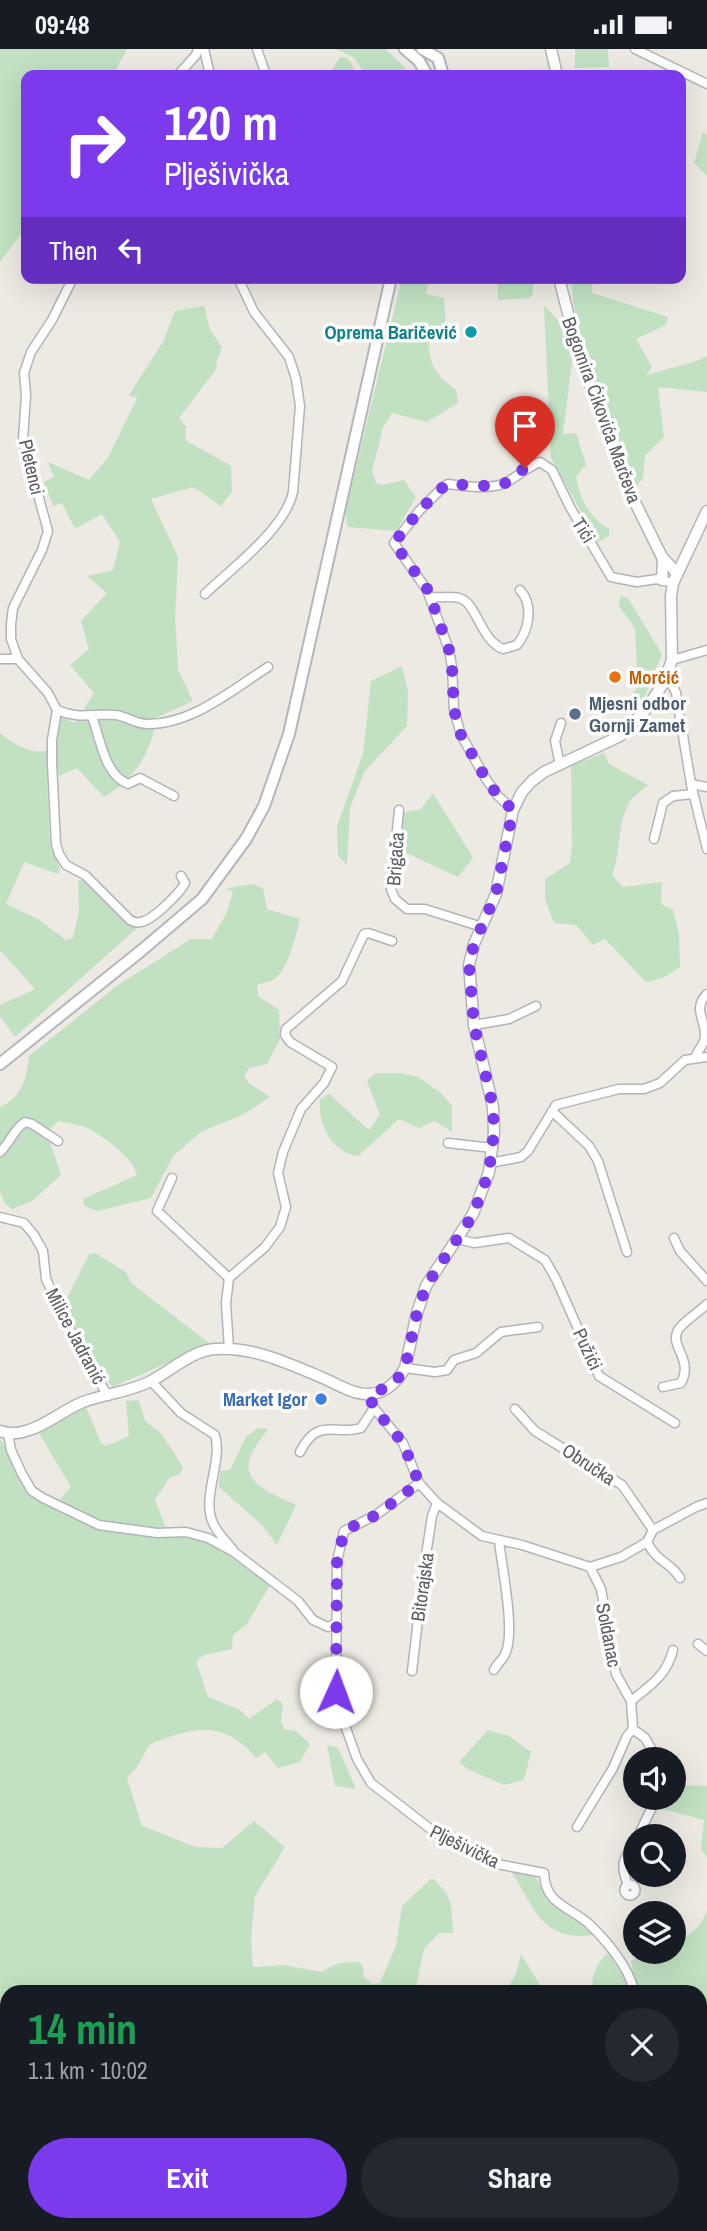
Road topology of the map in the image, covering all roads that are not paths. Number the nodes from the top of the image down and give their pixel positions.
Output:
1 (198, 49) edge
2 (204, 49) edge
3 (257, 49) edge
4 (405, 49) edge
5 (422, 49) edge
6 (551, 49) edge
7 (635, 49) edge
8 (662, 49) edge
9 (439, 54) edge
10 (657, 59) junction
11 (419, 61) junction
12 (182, 70) edge
13 (209, 70) edge
14 (264, 70) edge
15 (424, 70) edge
16 (556, 70) edge
17 (679, 70) edge
18 (686, 74) edge
19 (707, 84) edge
20 (70, 284) edge
21 (241, 284) edge
22 (390, 284) edge
23 (561, 284) edge
24 (707, 511) edge
25 (663, 558) junction
26 (675, 578) junction
27 (662, 580) junction
28 (520, 590) dead end
29 (205, 594) dead end
30 (430, 597) junction
31 (707, 650) edge
32 (0, 659) edge
33 (18, 659) junction
34 (672, 660) junction
35 (268, 667) dead end
36 (666, 677) junction
37 (57, 710) junction
38 (92, 717) junction
39 (561, 723) dead end
40 (560, 765) junction
41 (691, 784) junction
42 (707, 787) edge
43 (693, 794) junction
44 (174, 796) dead end
45 (399, 810) dead end
46 (513, 810) junction
47 (654, 839) dead end
48 (707, 849) edge
49 (181, 876) dead end
50 (482, 927) junction
51 (392, 941) dead end
52 (707, 994) edge
53 (536, 1006) dead end
54 (474, 1025) junction
55 (707, 1056) edge
56 (695, 1057) junction
57 (0, 1064) edge
58 (552, 1111) junction
59 (58, 1141) dead end
60 (447, 1143) dead end
61 (493, 1148) junction
62 (0, 1152) edge
63 (491, 1163) junction
64 (172, 1178) dead end
65 (0, 1217) edge
66 (674, 1238) dead end
67 (457, 1239) junction
68 (627, 1252) dead end
69 (229, 1278) junction
70 (707, 1281) edge
71 (707, 1304) edge
72 (538, 1327) dead end
73 (229, 1349) junction
74 (405, 1368) junction
75 (151, 1381) junction
76 (663, 1387) dead end
77 (369, 1395) junction
78 (107, 1396) junction
79 (374, 1408) junction
80 (515, 1409) dead end
81 (675, 1423) dead end
82 (4, 1433) edge
83 (300, 1452) dead end
84 (419, 1483) junction
85 (437, 1503) junction
86 (707, 1503) edge
87 (653, 1530) junction
88 (499, 1541) junction
89 (647, 1542) junction
90 (234, 1552) junction
91 (590, 1567) junction
92 (680, 1578) dead end
93 (337, 1623) junction
94 (698, 1644) dead end
95 (673, 1650) dead end
96 (707, 1651) edge
97 (494, 1670) dead end
98 (412, 1671) dead end
99 (631, 1701) junction
100 (633, 1729) junction
101 (650, 1747) edge
102 (577, 1827) dead end
103 (632, 1985) edge

1 - 12 street
2 - 13 street
3 - 14 street
4 - 11 main road
5 - 9 main road
6 - 16 street
7 - 10 street
8 - 10 street
9 - 11 main road
10 - 17 street
11 - 15 main road
18 - 19 street
20 - 33 street, Pletenci
21 - 29 street
22 - 57 main road
23 - 25 street, Bogomira Ćikovića Marčeva
24 - 26 street
25 - 26 street, Bogomira Ćikovića Marčeva
25 - 27 street
26 - 27 street, Tići
26 - 34 street
27 - 30 street, Tići
28 - 30 street
30 - 46 street, Tići
31 - 34 street
32 - 33 street
33 - 37 street
34 - 36 street
35 - 38 street
36 - 40 street
36 - 41 street
37 - 38 street
37 - 49 street
38 - 44 street
39 - 40 street
40 - 46 street
41 - 42 street
41 - 43 street
43 - 47 street
43 - 48 street
45 - 50 street, Brigača
46 - 50 street
50 - 54 street
51 - 69 street
52 - 56 street
53 - 54 street
54 - 61 street
55 - 56 street
56 - 58 street
58 - 63 street
58 - 68 street
59 - 62 street
60 - 61 street
61 - 63 street
63 - 67 street
64 - 69 street
65 - 78 street, Milice Jadranić
66 - 70 street
67 - 74 street
67 - 81 street, Pužići
69 - 73 street
71 - 76 street
72 - 74 street
73 - 75 street, Milice Jadranić
73 - 77 street, Milice Jadranić
74 - 77 street
75 - 78 street, Milice Jadranić
75 - 90 street
77 - 79 street
78 - 82 street, Milice Jadranić
79 - 83 street
79 - 84 street
80 - 87 street, Obručka
82 - 90 street, Milice Jadranić
84 - 85 street
84 - 93 street, Plješivička
85 - 88 street
85 - 98 street, Bitorajska
86 - 87 street
87 - 89 street
88 - 91 street
88 - 97 street
89 - 91 street
89 - 92 street
90 - 93 street
91 - 99 street, Soldanac
93 - 103 street, Plješivička
94 - 96 street
95 - 99 street
99 - 100 street, Soldanac
100 - 101 street
100 - 102 street

